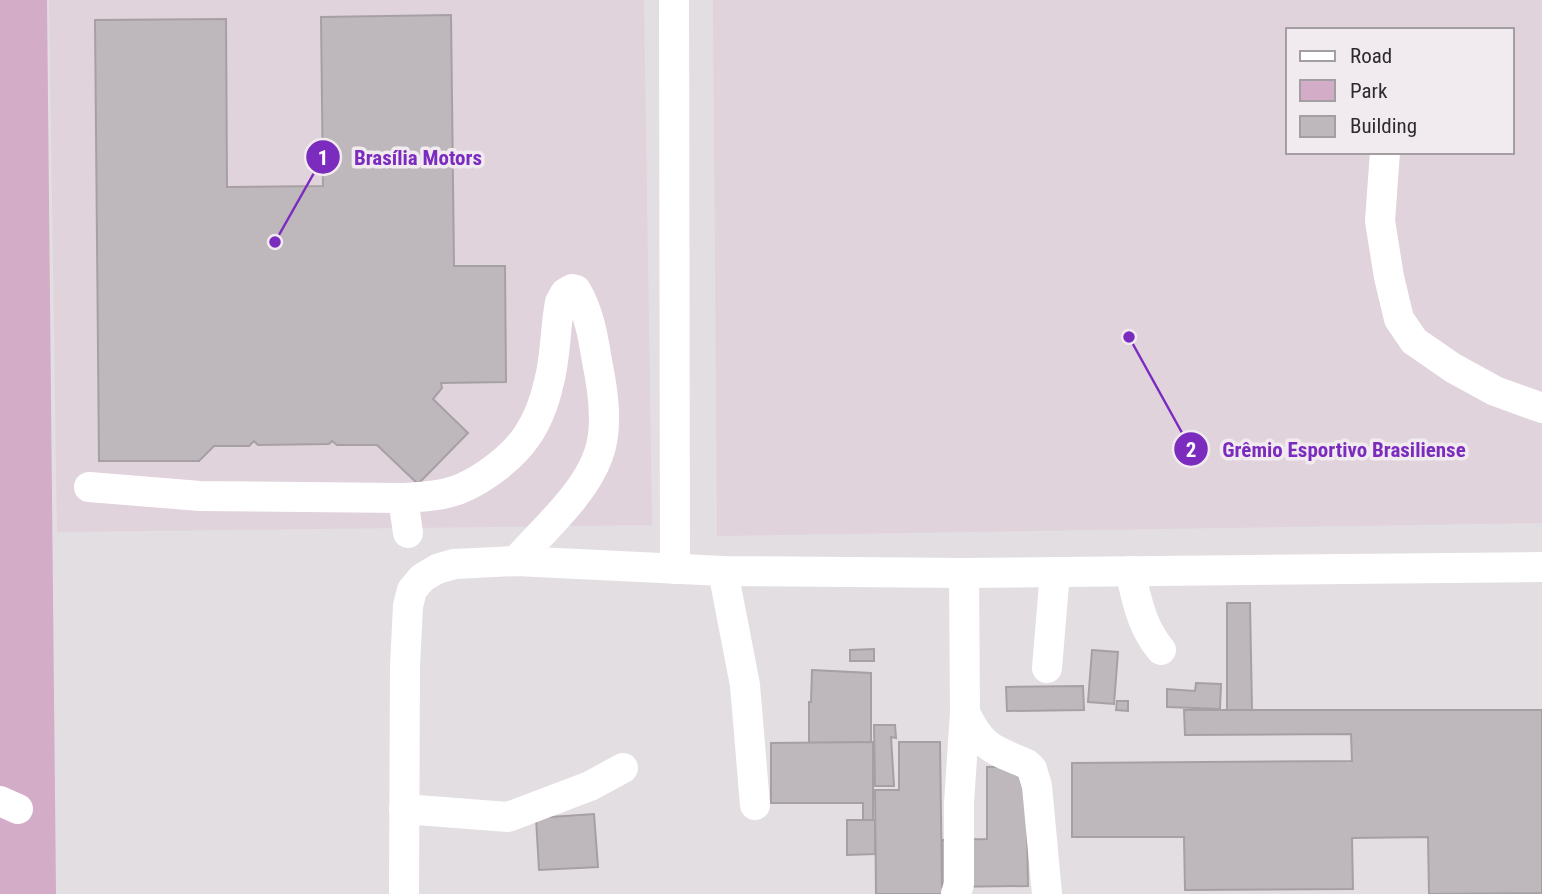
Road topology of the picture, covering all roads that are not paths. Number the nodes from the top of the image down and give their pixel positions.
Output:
1 (674, 0) edge
2 (1385, 154) edge
3 (1542, 408) edge
4 (89, 487) dead end
5 (403, 498) junction
6 (408, 533) dead end
7 (516, 561) junction
8 (1542, 567) edge
9 (674, 569) junction
10 (723, 571) junction
11 (1130, 571) junction
12 (1055, 572) junction
13 (964, 573) junction
14 (1160, 650) dead end
15 (1047, 667) dead end
16 (965, 713) junction
17 (623, 768) dead end
18 (755, 806) dead end
19 (404, 809) junction
20 (404, 894) edge
21 (956, 894) edge
22 (1047, 894) edge

1 - 9 street
2 - 3 street
4 - 5 street
5 - 6 street
5 - 7 street
7 - 9 street
7 - 19 street
8 - 11 street
9 - 10 street
10 - 13 street
10 - 18 street
11 - 12 street
11 - 14 street
12 - 13 street
12 - 15 street
13 - 16 street
16 - 21 street
16 - 22 street
17 - 19 street
19 - 20 street

